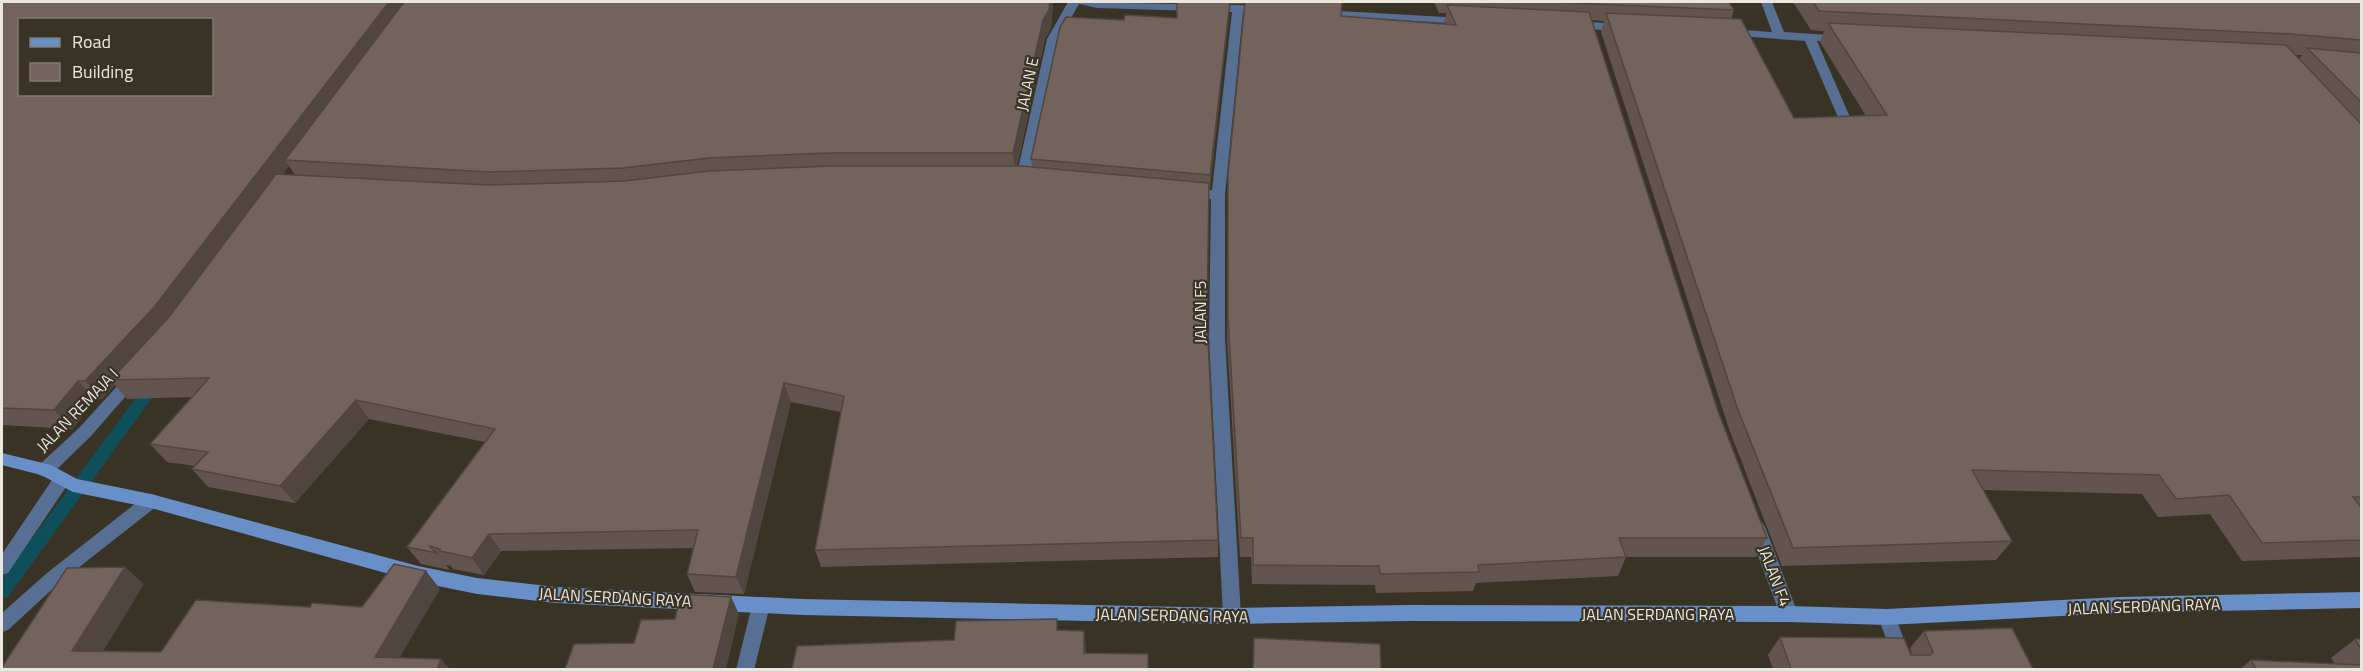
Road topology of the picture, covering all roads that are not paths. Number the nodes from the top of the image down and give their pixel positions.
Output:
1 (1074, 2) edge
2 (1083, 2) edge
3 (1767, 2) edge
4 (1238, 8) junction
5 (1272, 10) edge
6 (1307, 12) edge
7 (1479, 21) edge
8 (1558, 25) edge
9 (1638, 28) edge
10 (1720, 32) edge
11 (1779, 35) junction
12 (1809, 37) junction
13 (1856, 39) edge
14 (1850, 131) edge
15 (1023, 178) edge
16 (1172, 191) edge
17 (1218, 195) junction
18 (146, 364) edge
19 (2, 459) edge
20 (45, 470) junction
21 (68, 482) junction
22 (151, 501) junction
23 (1749, 508) edge
24 (2, 568) edge
25 (2361, 600) edge
26 (761, 605) junction
27 (1789, 614) junction
28 (1232, 616) junction
29 (1887, 617) junction
30 (2, 624) edge
31 (745, 669) edge
32 (1907, 669) edge

1 - 15 street, JALAN E
2 - 4 street
3 - 11 street
4 - 5 street
4 - 17 street, JALAN F5
6 - 7 street
8 - 9 street
10 - 11 street
11 - 12 street
12 - 13 street
12 - 14 street
16 - 17 street
17 - 28 street, JALAN F5
18 - 20 street, JALAN REMAJA I
19 - 20 street, JALAN SERDANG RAYA
20 - 21 street, JALAN SERDANG RAYA
21 - 22 street, JALAN SERDANG RAYA
21 - 24 street
22 - 26 street, JALAN SERDANG RAYA
22 - 30 street
23 - 27 street, JALAN F4
25 - 29 street, JALAN SERDANG RAYA
26 - 28 street, JALAN SERDANG RAYA
26 - 31 street
27 - 28 street, JALAN SERDANG RAYA
27 - 29 street, JALAN SERDANG RAYA
29 - 32 street

